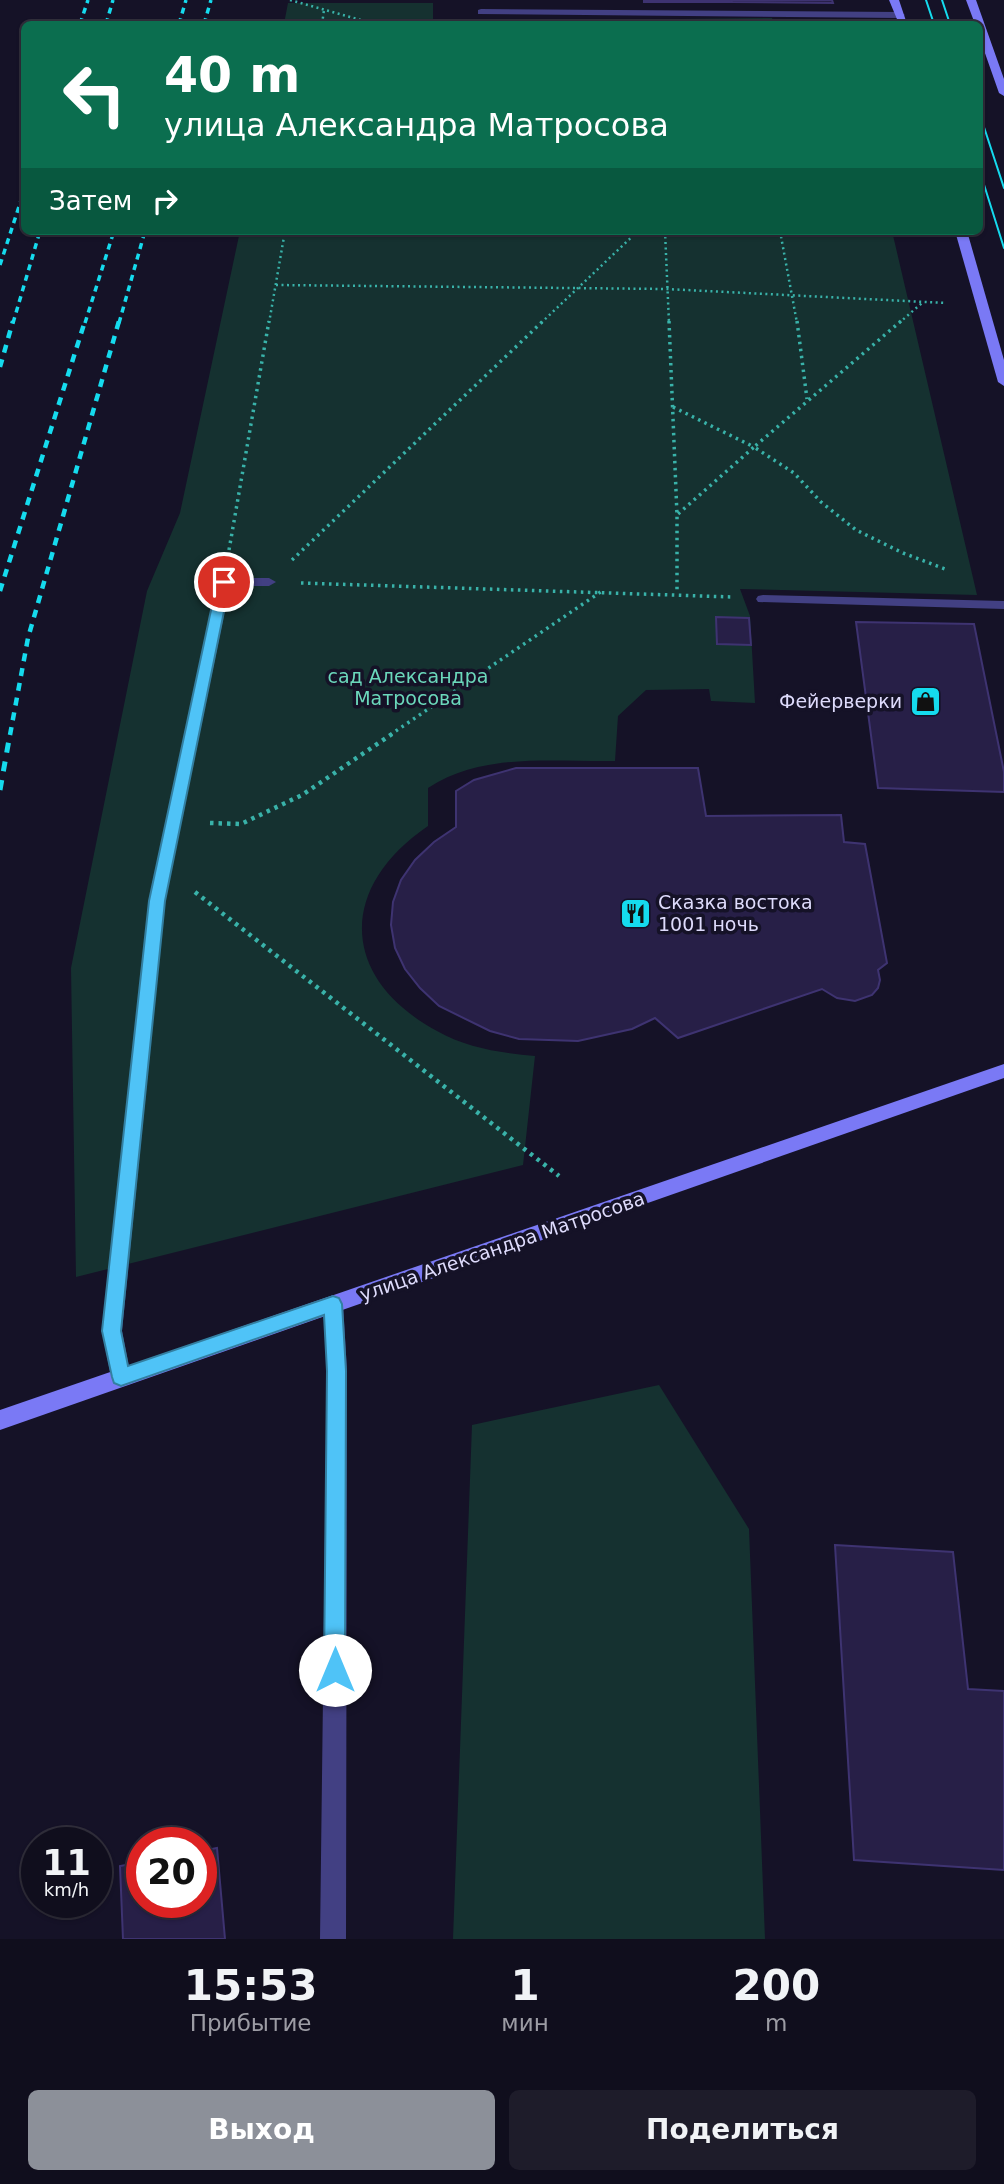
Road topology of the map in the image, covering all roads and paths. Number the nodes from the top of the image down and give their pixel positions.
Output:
1 (290, 0) edge
2 (894, 0) edge
3 (971, 0) edge
4 (324, 10) junction
5 (481, 12) dead end
6 (901, 20) edge
7 (322, 21) edge
8 (364, 21) edge
9 (979, 21) edge
10 (983, 34) edge
11 (1004, 93) edge
12 (284, 235) edge
13 (634, 235) edge
14 (665, 235) edge
15 (781, 235) edge
16 (962, 235) edge
17 (276, 285) junction
18 (580, 287) junction
19 (666, 289) junction
20 (793, 294) junction
21 (1004, 382) edge
22 (807, 400) junction
23 (673, 407) junction
24 (754, 447) junction
25 (677, 515) junction
26 (949, 570) dead end
27 (224, 582) junction
28 (269, 582) junction
29 (602, 591) junction
30 (677, 593) junction
31 (763, 599) joint
32 (1004, 605) edge
33 (174, 821) junction
34 (164, 868) junction
35 (1004, 1072) edge
36 (559, 1176) dead end
37 (333, 1304) junction
38 (121, 1377) junction
39 (0, 1420) edge
40 (333, 1939) edge

1 - 4 path
2 - 6 street
3 - 9 street
4 - 7 path
4 - 8 path
5 - 6 lane
10 - 11 street
12 - 17 path
13 - 18 path
14 - 19 path
15 - 20 path
16 - 21 street
17 - 18 path
17 - 27 path
18 - 19 path
18 - 28 path
19 - 20 path
19 - 23 path
20 - 22 path
20 - 22 path
22 - 24 path
23 - 24 path
23 - 25 path
24 - 25 path
24 - 26 path
25 - 30 path
27 - 28 lane
27 - 33 lane
28 - 29 path
29 - 30 path
29 - 33 path
30 - 31 path
31 - 32 lane
33 - 34 lane
34 - 36 path
34 - 38 lane
35 - 37 street, улица Александра Матросова
37 - 38 street, улица Александра Матросова
37 - 40 lane
38 - 39 street, улица Александра Матросова

